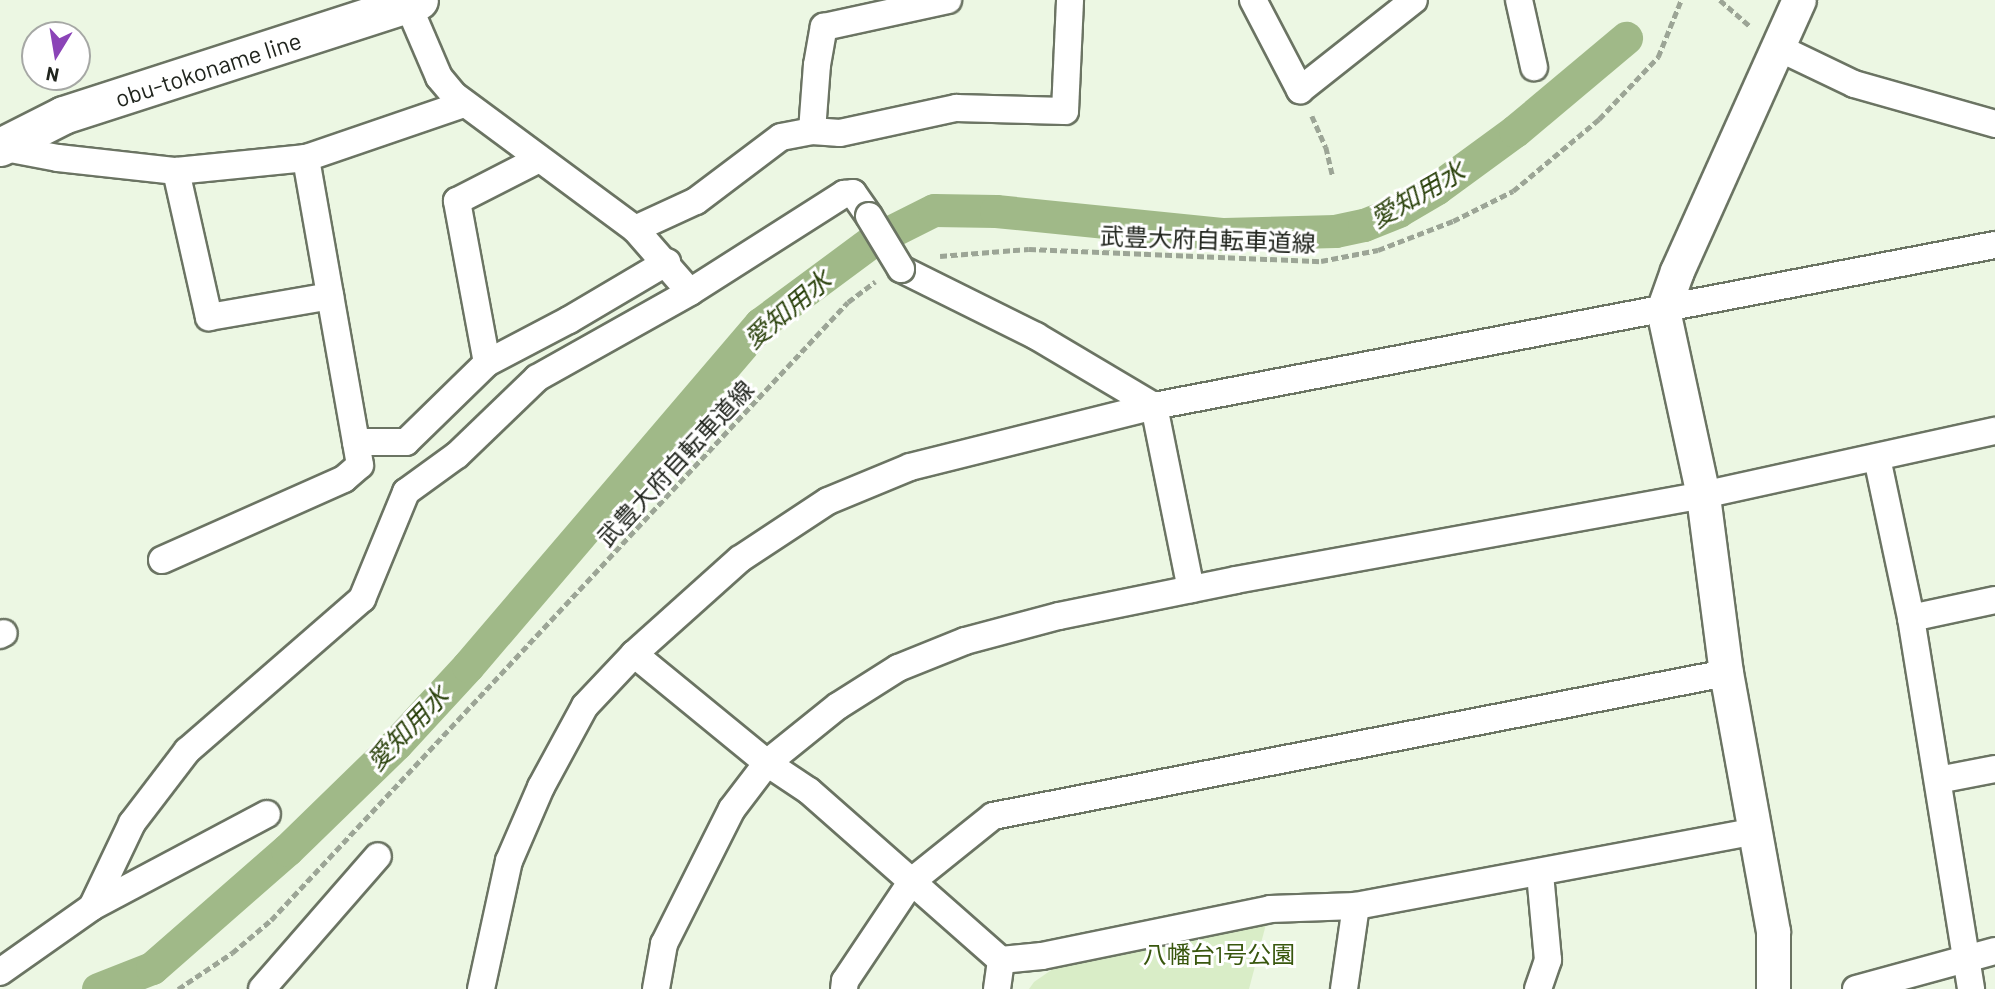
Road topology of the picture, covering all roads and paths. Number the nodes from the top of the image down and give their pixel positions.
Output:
1 (948, 0) edge
2 (1070, 0) edge
3 (1253, 0) edge
4 (1413, 0) edge
5 (1519, 0) edge
6 (1681, 0) edge
7 (1799, 0) edge
8 (411, 1) edge
9 (1779, 48) junction
10 (1534, 67) dead end
11 (1300, 90) junction
12 (464, 104) junction
13 (1995, 124) edge
14 (812, 131) junction
15 (0, 147) edge
16 (306, 158) junction
17 (539, 159) junction
18 (176, 171) junction
19 (1333, 177) dead end
20 (635, 229) junction
21 (1995, 245) edge
22 (934, 256) dead end
23 (667, 262) junction
24 (889, 274) junction
25 (690, 292) junction
26 (330, 296) junction
27 (1663, 310) junction
28 (487, 363) junction
29 (1154, 406) junction
30 (1995, 431) edge
31 (356, 442) junction
32 (1877, 458) junction
33 (1703, 495) junction
34 (162, 560) dead end
35 (1191, 589) junction
36 (1995, 600) edge
37 (1911, 618) junction
38 (634, 654) junction
39 (1726, 673) junction
40 (767, 763) junction
41 (1995, 769) edge
42 (1938, 780) junction
43 (267, 814) dead end
44 (1757, 831) junction
45 (378, 856) dead end
46 (1540, 874) junction
47 (912, 881) junction
48 (1356, 906) junction
49 (92, 907) junction
50 (1995, 951) edge
51 (1965, 957) junction
52 (1001, 960) junction
53 (0, 972) edge
54 (178, 989) edge
55 (262, 989) edge
56 (481, 989) edge
57 (656, 989) edge
58 (844, 989) edge
59 (997, 989) edge
60 (1344, 989) edge
61 (1538, 989) edge
62 (1773, 989) edge
63 (1856, 989) edge
64 (1971, 989) edge

1 - 14 street
2 - 14 street
3 - 11 street
4 - 11 street
5 - 10 street
6 - 22 path, 武豊大府自転車道線
7 - 9 street
8 - 12 street
8 - 15 main road, obu-tokoname line
9 - 13 street
9 - 27 street
11 - 19 path
12 - 16 street
12 - 17 street
14 - 20 street
15 - 18 street
16 - 18 street
16 - 26 street
17 - 20 street
17 - 28 street
18 - 26 street
20 - 23 street
21 - 27 street
23 - 25 street
23 - 28 street
24 - 25 street, bridge
24 - 29 street
24 - 54 path, 武豊大府自転車道線
25 - 49 street
26 - 31 street
27 - 29 street
27 - 33 street
28 - 31 street
29 - 35 street
29 - 38 street
30 - 32 street
31 - 34 street
32 - 33 street
32 - 37 street
33 - 35 street
33 - 39 street
35 - 40 street
36 - 37 street
37 - 42 street
38 - 40 street
38 - 56 street
39 - 44 street
39 - 47 street
40 - 47 street
40 - 57 street
41 - 42 street
42 - 51 street
43 - 49 street
44 - 46 street
44 - 62 street
45 - 55 street
46 - 48 street
46 - 61 street
47 - 52 street
47 - 58 street
48 - 52 street
48 - 60 street
49 - 53 street
50 - 51 street
51 - 63 street
51 - 64 street
52 - 59 street

